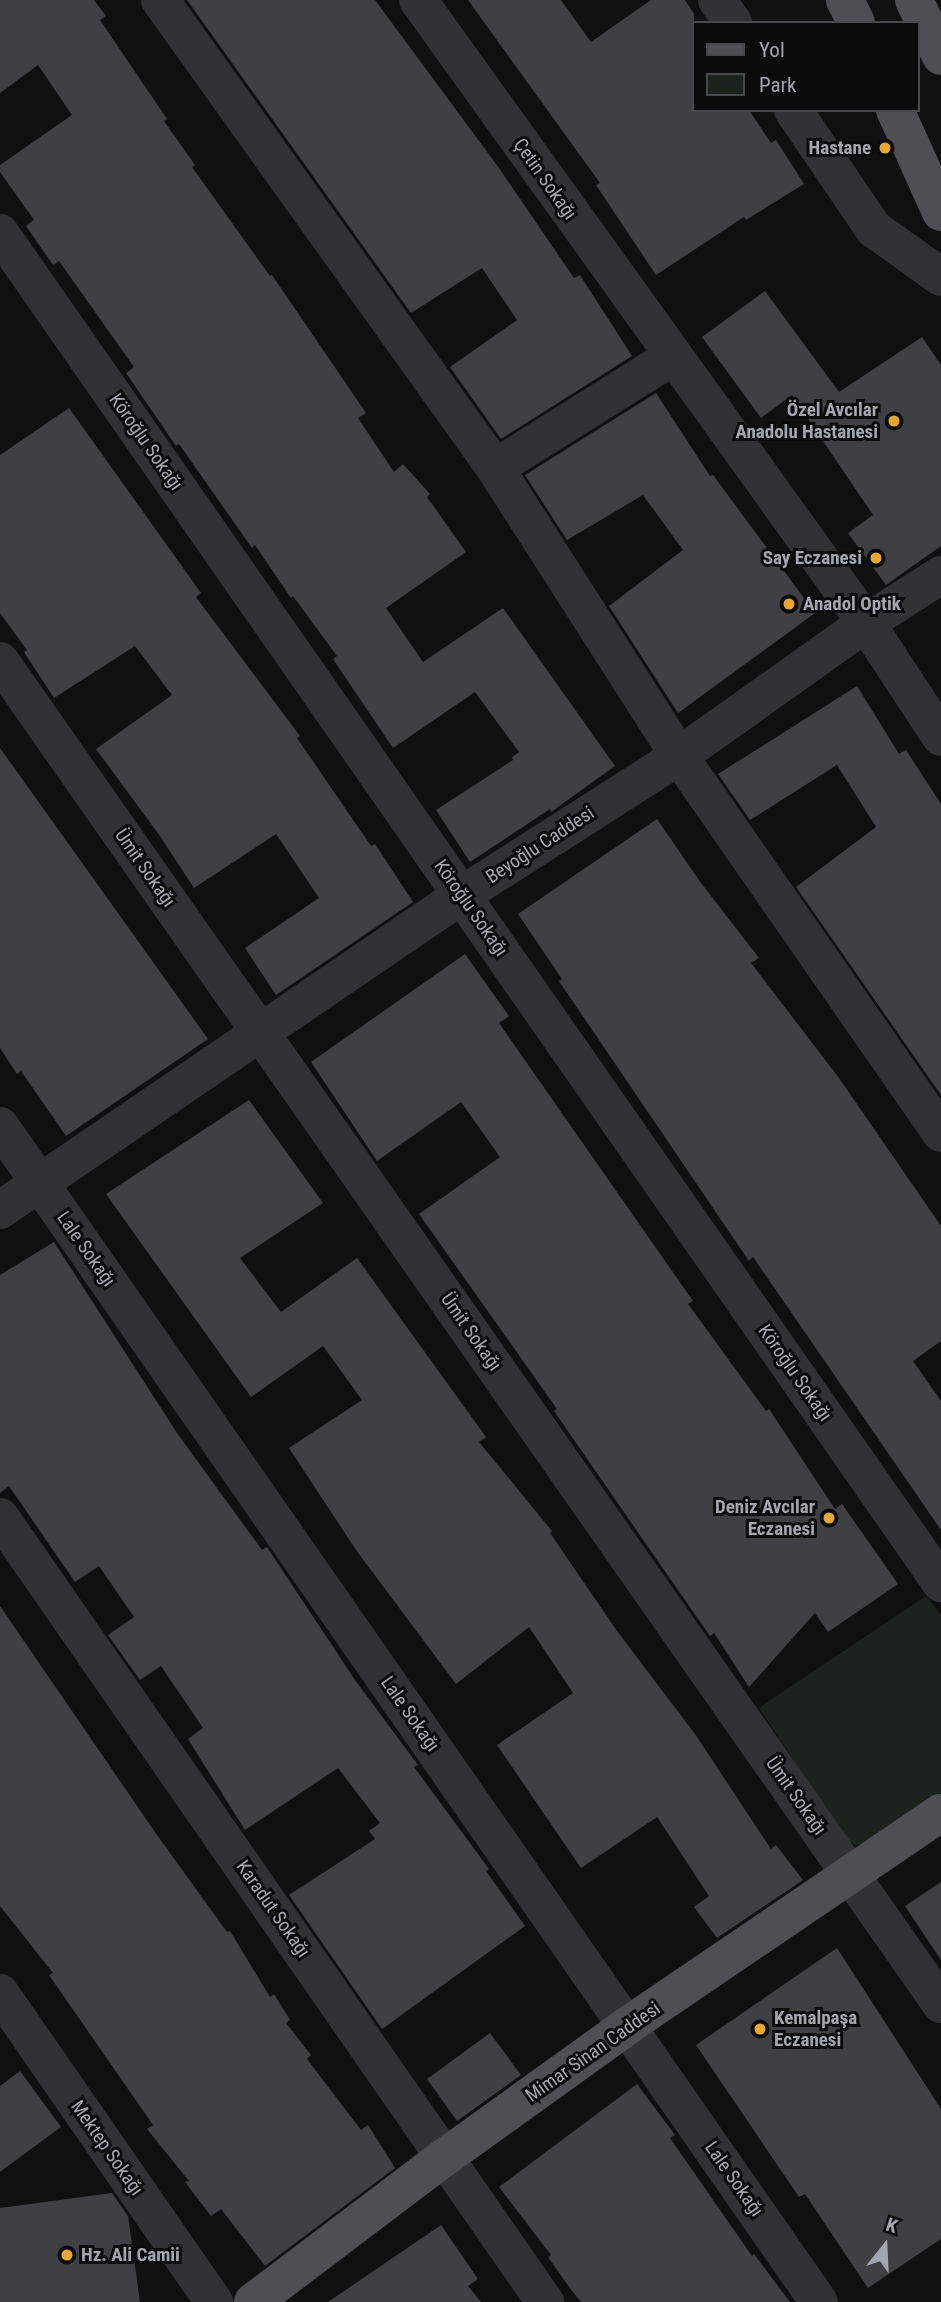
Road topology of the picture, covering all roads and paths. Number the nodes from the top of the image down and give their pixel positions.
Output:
1 (160, 0) edge
2 (418, 0) edge
3 (717, 0) edge
4 (845, 0) edge
5 (914, 0) edge
6 (732, 21) edge
7 (855, 21) edge
8 (938, 38) edge
9 (794, 112) edge
10 (896, 112) edge
11 (941, 212) edge
12 (0, 233) edge
13 (941, 277) edge
14 (672, 357) junction
15 (495, 468) junction
16 (941, 575) edge
17 (866, 623) junction
18 (0, 661) edge
19 (941, 737) edge
20 (680, 756) junction
21 (462, 895) junction
22 (261, 1034) junction
23 (0, 1126) edge
24 (941, 1133) edge
25 (39, 1182) junction
26 (0, 1210) edge
27 (0, 1517) edge
28 (941, 1583) edge
29 (941, 1813) edge
30 (852, 1875) junction
31 (0, 1993) edge
32 (941, 2004) edge
33 (628, 2026) junction
34 (445, 2157) junction
35 (214, 2302) edge
36 (253, 2302) edge
37 (545, 2302) edge
38 (819, 2302) edge

1 - 15 street
2 - 14 street, Çetin Sokağı
3 - 6 street
4 - 7 main road
5 - 8 main road
9 - 13 street
10 - 11 main road
12 - 21 street, Köroğlu Sokağı
14 - 15 street
14 - 17 street, Çetin Sokağı
15 - 20 street
16 - 17 street, Beyoğlu Caddesi
17 - 19 street, Çetin Sokağı
17 - 20 street, Beyoğlu Caddesi
18 - 22 street, Ümit Sokağı
20 - 21 street, Beyoğlu Caddesi
20 - 24 street
21 - 22 street, Beyoğlu Caddesi
21 - 28 street, Köroğlu Sokağı
22 - 25 street, Beyoğlu Caddesi
22 - 30 street, Ümit Sokağı
23 - 25 street, Lale Sokağı
25 - 26 street, Beyoğlu Caddesi
25 - 33 street, Lale Sokağı
27 - 34 street, Karadut Sokağı
29 - 30 main road, Mimar Sinan Caddesi
30 - 32 street, Ümit Sokağı
30 - 33 main road, Mimar Sinan Caddesi
31 - 35 street, Mektep Sokağı
33 - 34 main road, Mimar Sinan Caddesi
33 - 38 street, Lale Sokağı
34 - 36 main road, Mimar Sinan Caddesi
34 - 37 street, Karadut Sokağı

